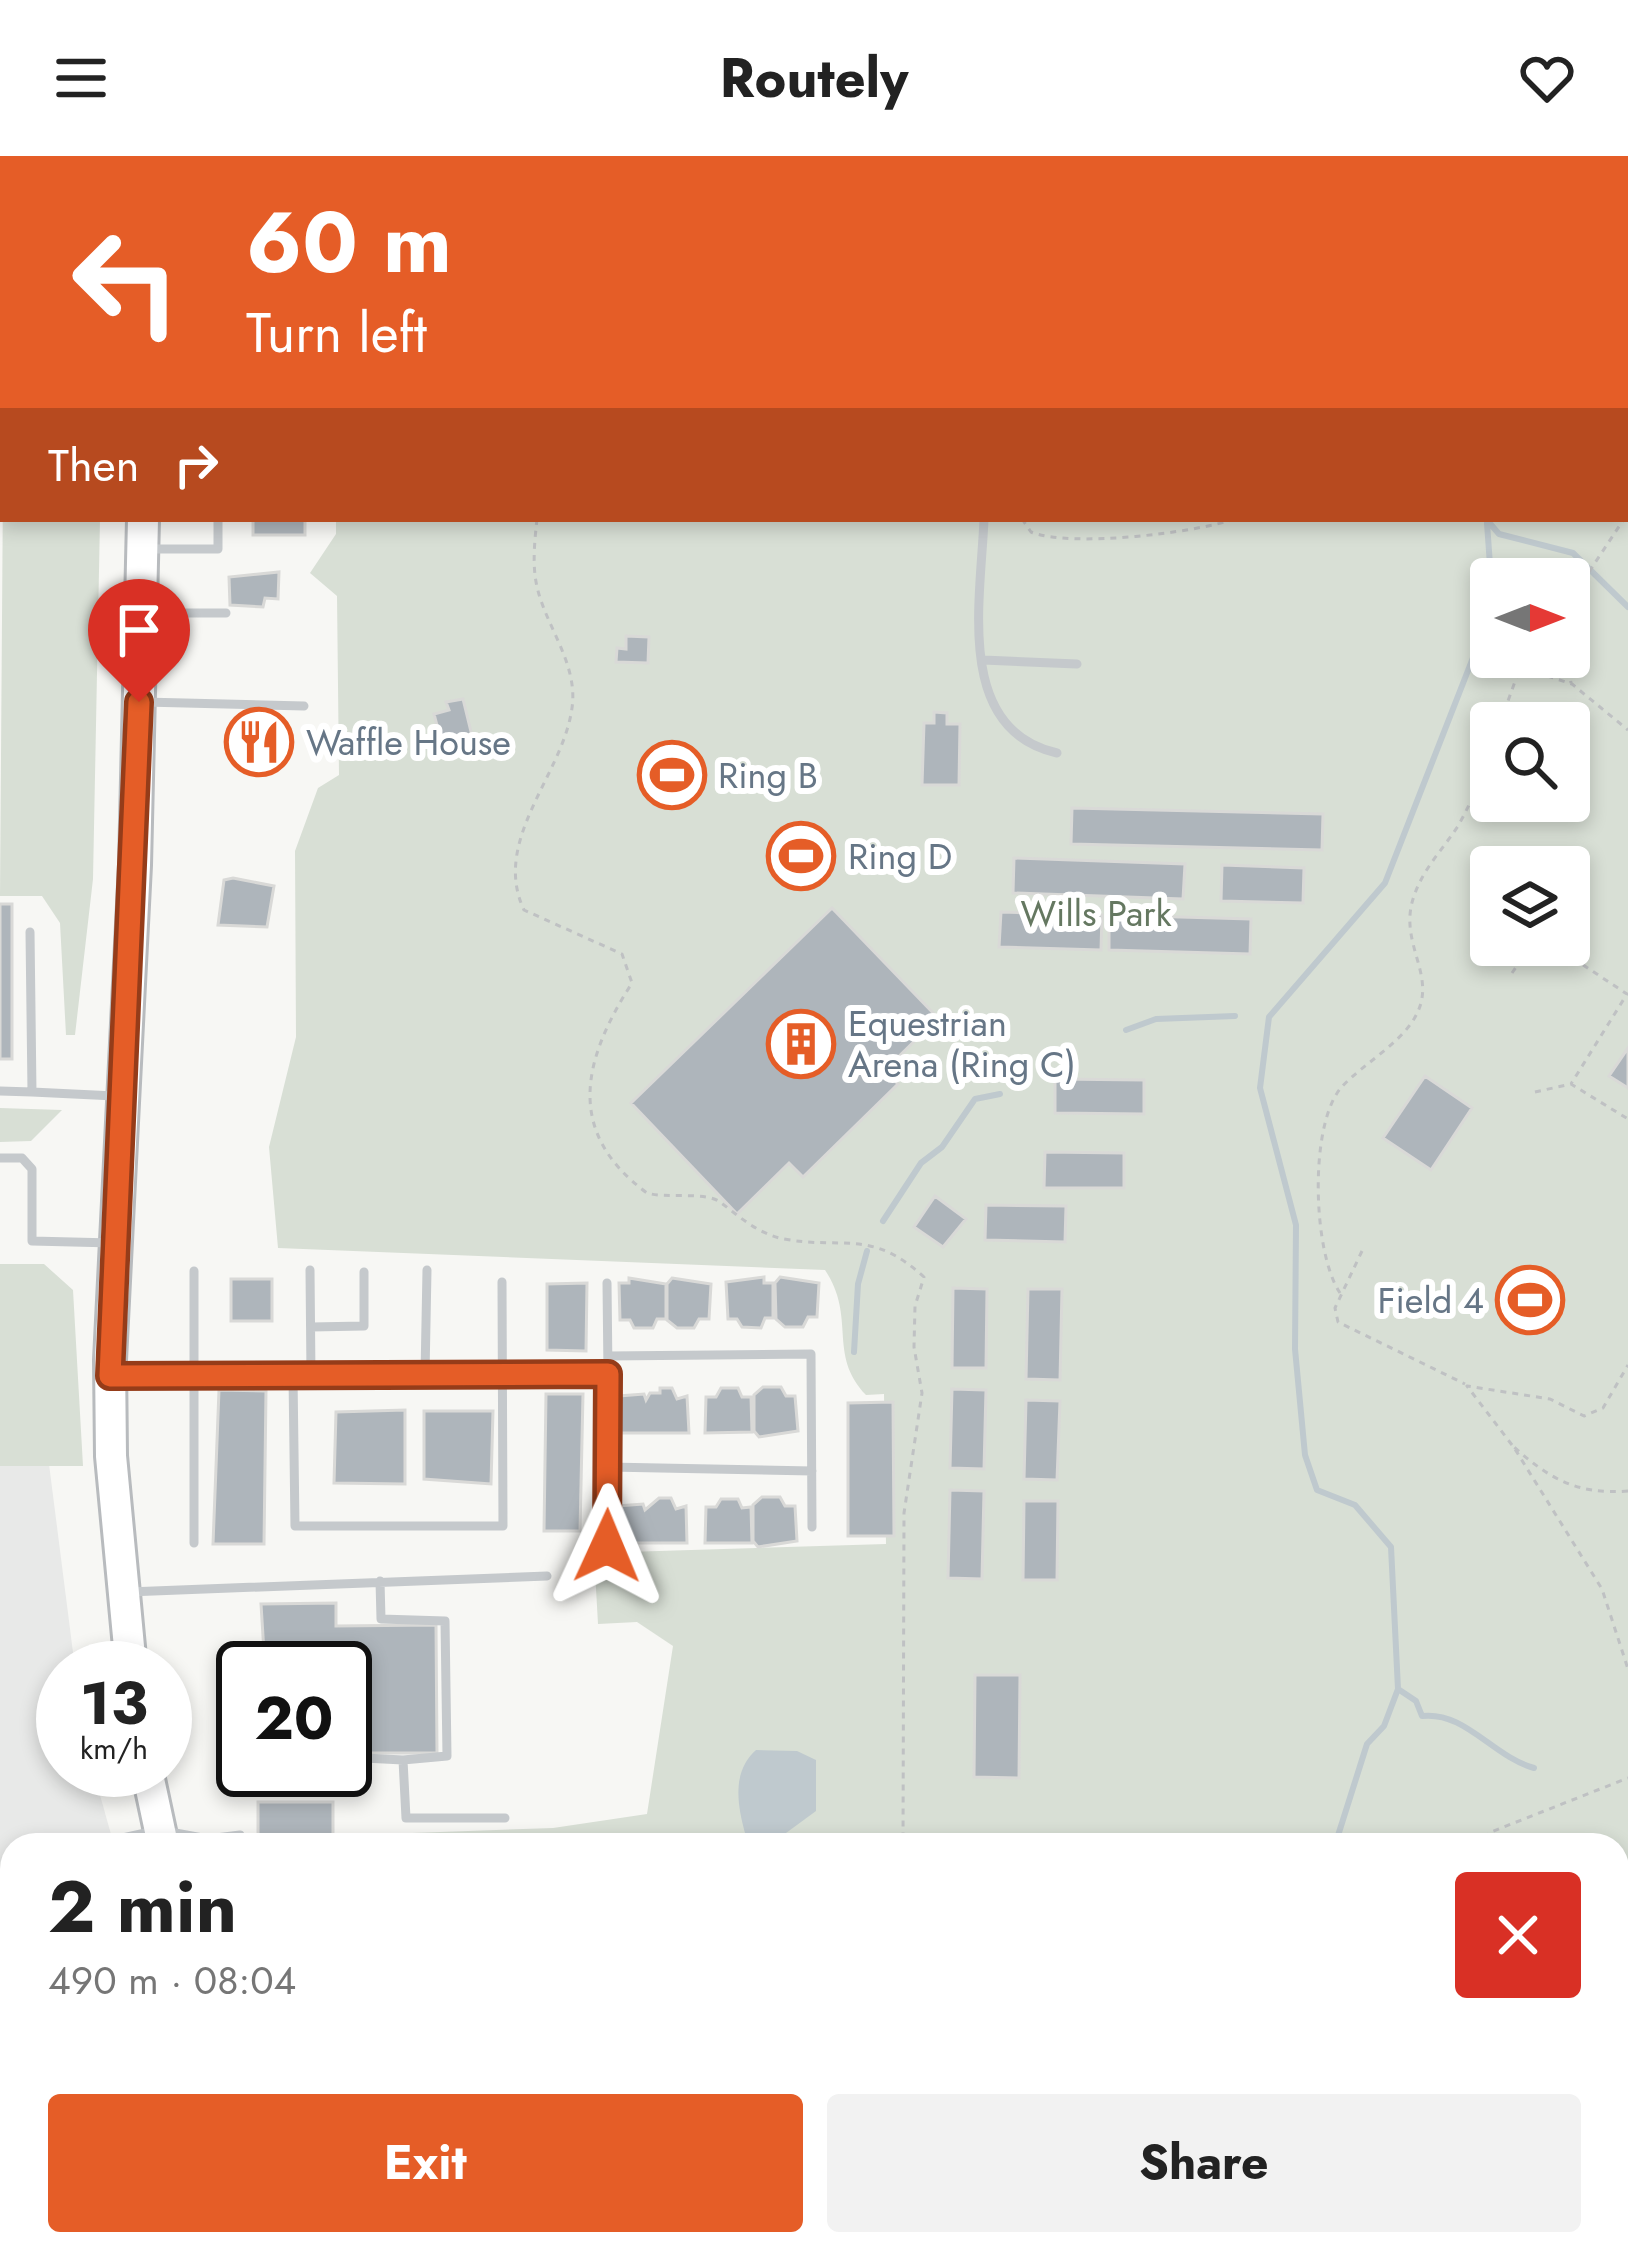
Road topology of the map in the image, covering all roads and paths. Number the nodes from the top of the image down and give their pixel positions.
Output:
1 (218, 522) edge
2 (537, 522) edge
3 (984, 522) edge
4 (1024, 522) edge
5 (1226, 522) edge
6 (1622, 522) edge
7 (142, 534) edge
8 (1590, 570) edge
9 (226, 613) dead end
10 (140, 614) junction
11 (982, 660) junction
12 (1077, 664) dead end
13 (1571, 678) edge
14 (1572, 684) junction
15 (139, 702) junction
16 (1507, 702) edge
17 (304, 706) dead end
18 (1628, 730) edge
19 (1057, 753) dead end
20 (1470, 801) edge
21 (30, 932) dead end
22 (1517, 966) edge
23 (1584, 966) edge
24 (1512, 974) dead end
25 (1628, 995) edge
26 (1571, 1084) junction
27 (0, 1090) edge
28 (32, 1092) junction
29 (1535, 1092) dead end
30 (121, 1096) junction
31 (1628, 1119) edge
32 (0, 1158) edge
33 (113, 1243) junction
34 (1362, 1251) dead end
35 (310, 1270) dead end
36 (427, 1270) dead end
37 (194, 1271) dead end
38 (364, 1272) dead end
39 (502, 1282) dead end
40 (607, 1283) dead end
41 (1340, 1293) junction
42 (310, 1327) junction
43 (608, 1356) junction
44 (1628, 1365) edge
45 (608, 1374) junction
46 (311, 1375) junction
47 (425, 1375) junction
48 (502, 1375) junction
49 (110, 1376) junction
50 (194, 1376) junction
51 (292, 1376) junction
52 (1467, 1385) junction
53 (1513, 1446) junction
54 (608, 1467) junction
55 (812, 1471) junction
56 (1628, 1491) edge
57 (812, 1527) dead end
58 (194, 1543) dead end
59 (607, 1546) dead end
60 (547, 1576) dead end
61 (380, 1581) junction
62 (123, 1592) junction
63 (128, 1641) edge
64 (1628, 1669) edge
65 (372, 1758) edge
66 (403, 1760) junction
67 (1628, 1778) edge
68 (153, 1797) edge
69 (506, 1818) dead end
70 (160, 1833) edge
71 (903, 1833) edge
72 (1490, 1833) edge

1 - 7 lane
2 - 71 path
3 - 11 lane
4 - 5 path
6 - 8 path
7 - 10 highway
9 - 10 lane
10 - 15 highway
11 - 12 lane
11 - 19 lane
13 - 14 path
14 - 16 path
14 - 18 path
15 - 17 lane
15 - 30 highway
20 - 41 path
21 - 28 lane
22 - 24 path
23 - 25 path
25 - 26 path
26 - 29 path
26 - 31 path
27 - 28 lane
28 - 30 lane
30 - 33 highway
32 - 33 lane
33 - 49 highway
34 - 41 path
35 - 42 lane
36 - 47 lane
37 - 50 lane
38 - 42 lane
39 - 48 lane
40 - 43 lane
41 - 52 path
42 - 46 lane
43 - 45 lane
43 - 55 lane
44 - 52 path
45 - 48 lane
45 - 54 lane
46 - 47 lane
46 - 51 lane
47 - 48 lane
48 - 51 lane
49 - 50 lane
49 - 62 highway
50 - 51 lane
50 - 58 lane
52 - 53 path
53 - 56 path
53 - 64 path
54 - 55 lane
54 - 59 lane
55 - 57 lane
60 - 61 lane
61 - 62 lane
61 - 66 lane
62 - 63 highway
65 - 66 lane
66 - 69 lane
67 - 72 path
68 - 70 highway

